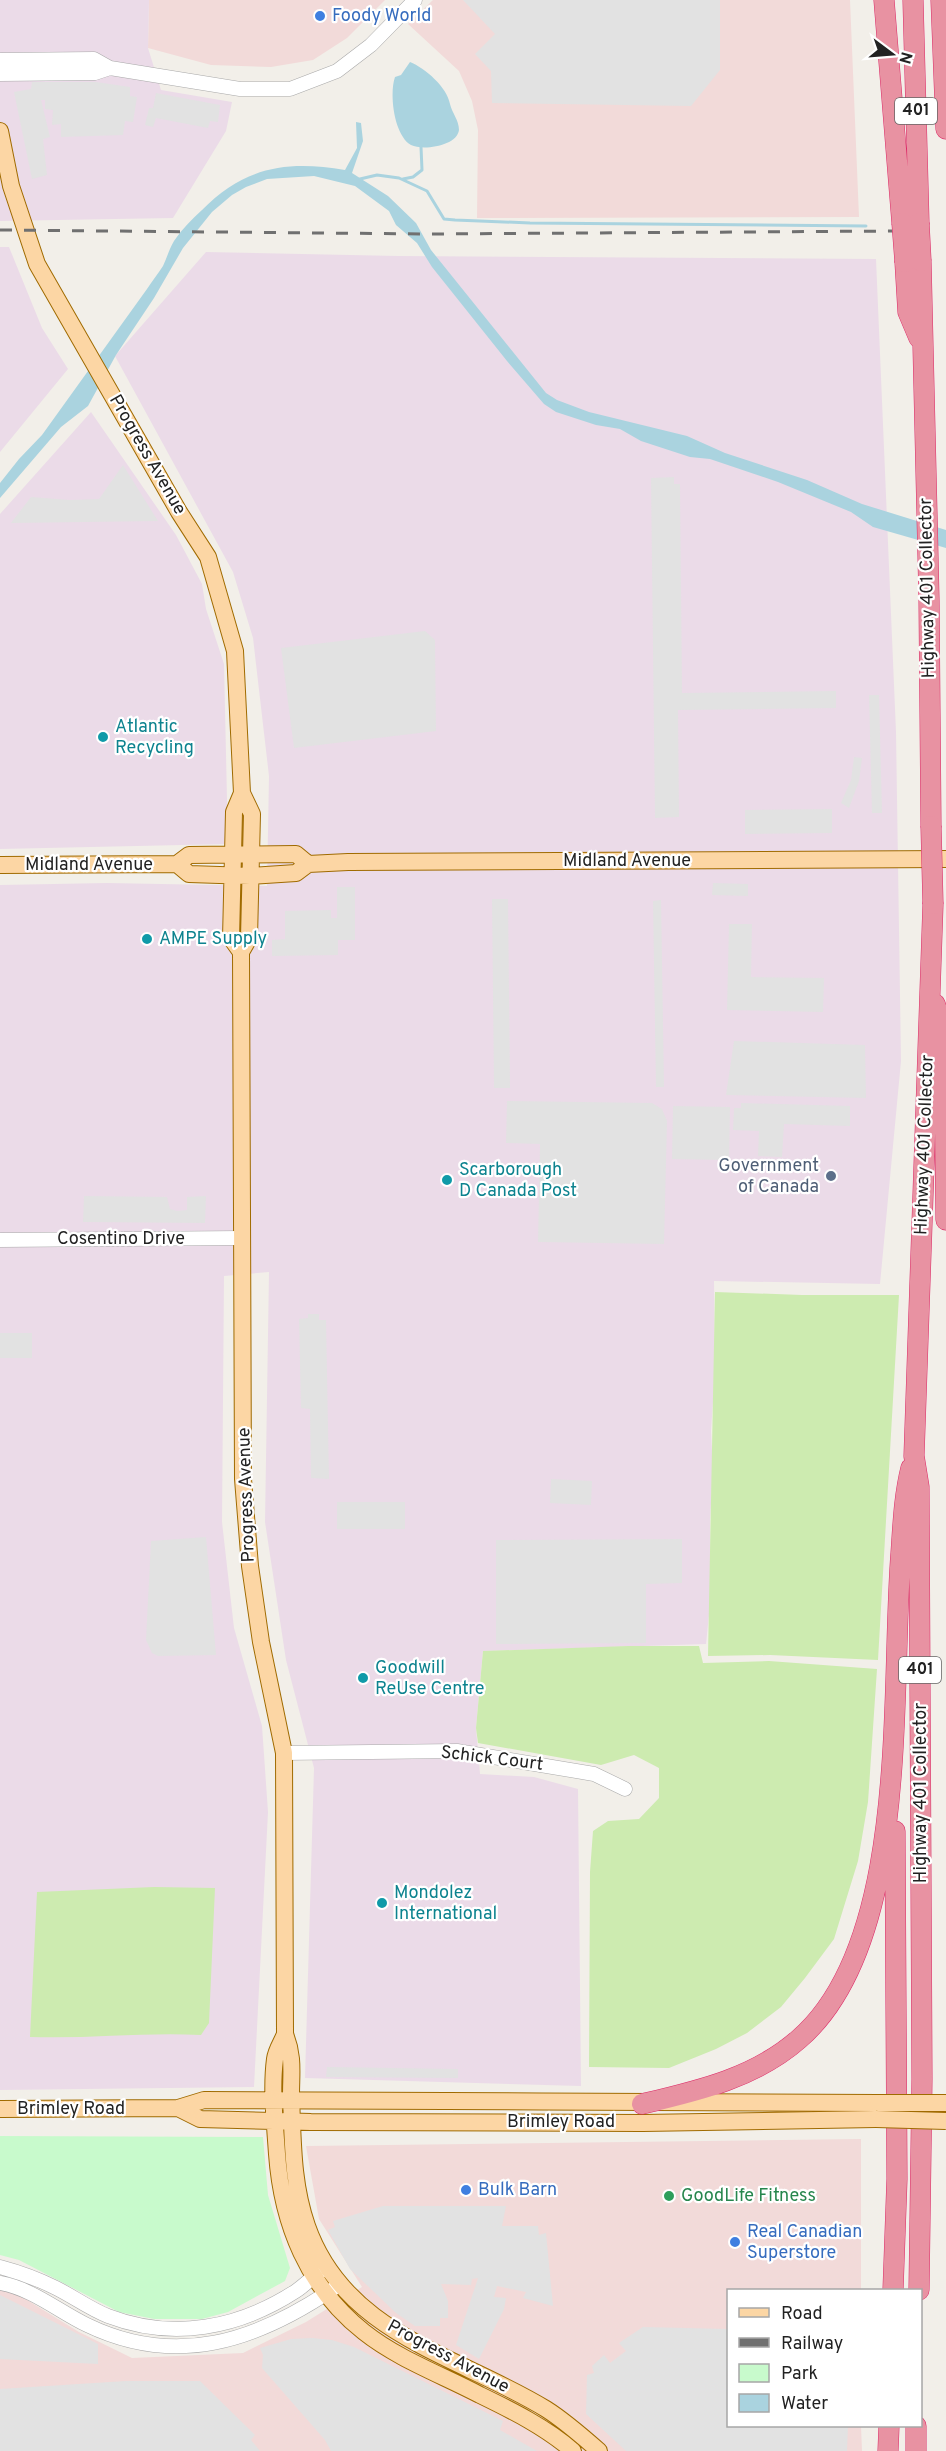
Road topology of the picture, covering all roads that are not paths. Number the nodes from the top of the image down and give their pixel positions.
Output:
1 (415, 0) edge
2 (884, 0) edge
3 (913, 0) edge
4 (942, 0) edge
5 (0, 60) edge
6 (110, 68) junction
7 (0, 74) edge
8 (946, 129) edge
9 (0, 131) edge
10 (911, 223) junction
11 (242, 793) junction
12 (232, 855) junction
13 (250, 855) junction
14 (946, 859) edge
15 (177, 864) junction
16 (308, 864) junction
17 (0, 865) edge
18 (232, 875) junction
19 (250, 876) junction
20 (241, 952) junction
21 (931, 993) junction
22 (946, 1220) edge
23 (242, 1238) junction
24 (0, 1240) edge
25 (914, 1456) junction
26 (284, 1753) junction
27 (625, 1790) dead end
28 (890, 1802) junction
29 (285, 2034) junction
30 (274, 2100) junction
31 (291, 2100) junction
32 (452, 2101) junction
33 (946, 2103) edge
34 (642, 2104) junction
35 (178, 2108) junction
36 (0, 2109) edge
37 (877, 2111) junction
38 (284, 2121) junction
39 (452, 2121) junction
40 (946, 2121) edge
41 (327, 2266) junction
42 (0, 2267) edge
43 (313, 2277) junction
44 (0, 2283) edge
45 (340, 2284) junction
46 (893, 2289) edge
47 (919, 2289) edge
48 (326, 2294) junction
49 (547, 2409) junction
50 (539, 2425) junction
51 (889, 2427) edge
52 (916, 2427) edge
53 (573, 2451) edge
54 (599, 2451) edge
55 (888, 2451) edge
56 (916, 2451) edge

1 - 6 street
2 - 10 highway
3 - 10 highway, Highway 401 Collector / 401
4 - 8 highway, 401
5 - 6 street
6 - 7 street
9 - 11 main road, Progress Avenue
10 - 21 highway, Highway 401 Collector / 401, bridge
11 - 12 main road, Progress Avenue
11 - 13 main road, Progress Avenue
12 - 13 main road, Midland Avenue
12 - 15 main road, Midland Avenue
12 - 18 main road, Progress Avenue
13 - 16 main road, Midland Avenue
13 - 19 main road, Progress Avenue
14 - 16 main road, Midland Avenue
15 - 17 main road, Midland Avenue
15 - 18 main road, Midland Avenue
16 - 19 main road, Midland Avenue
18 - 19 main road, Midland Avenue
18 - 20 main road, Progress Avenue
19 - 20 main road, Progress Avenue
20 - 23 main road, Progress Avenue
21 - 22 highway
21 - 25 highway, Highway 401 Collector / 401
23 - 24 street, Cosentino Drive
23 - 26 main road, Progress Avenue
25 - 28 highway
25 - 47 highway, Highway 401 Collector / 401
26 - 27 street, Schick Court
26 - 29 main road, Progress Avenue
28 - 34 highway
28 - 46 highway
29 - 30 main road, Progress Avenue
29 - 31 main road, Progress Avenue
30 - 31 main road, Brimley Road
30 - 35 main road, Brimley Road
30 - 38 main road, Progress Avenue
31 - 32 main road, Brimley Road
31 - 38 main road, Progress Avenue
32 - 34 main road, Brimley Road
32 - 39 main road
33 - 37 main road, Brimley Road, bridge
34 - 37 main road, Brimley Road
35 - 36 main road, Brimley Road
35 - 38 main road, Brimley Road
37 - 39 main road, Brimley Road
37 - 40 main road, Brimley Road, bridge
38 - 39 main road, Brimley Road
38 - 41 main road, Progress Avenue
38 - 43 main road, Progress Avenue
41 - 43 street
41 - 45 main road, Progress Avenue
42 - 43 street
43 - 48 main road, Progress Avenue
44 - 48 street
45 - 48 street
45 - 49 main road, Progress Avenue
48 - 50 main road, Progress Avenue
49 - 50 main road
49 - 54 main road, Progress Avenue
50 - 53 main road, Progress Avenue
51 - 55 highway
52 - 56 highway

